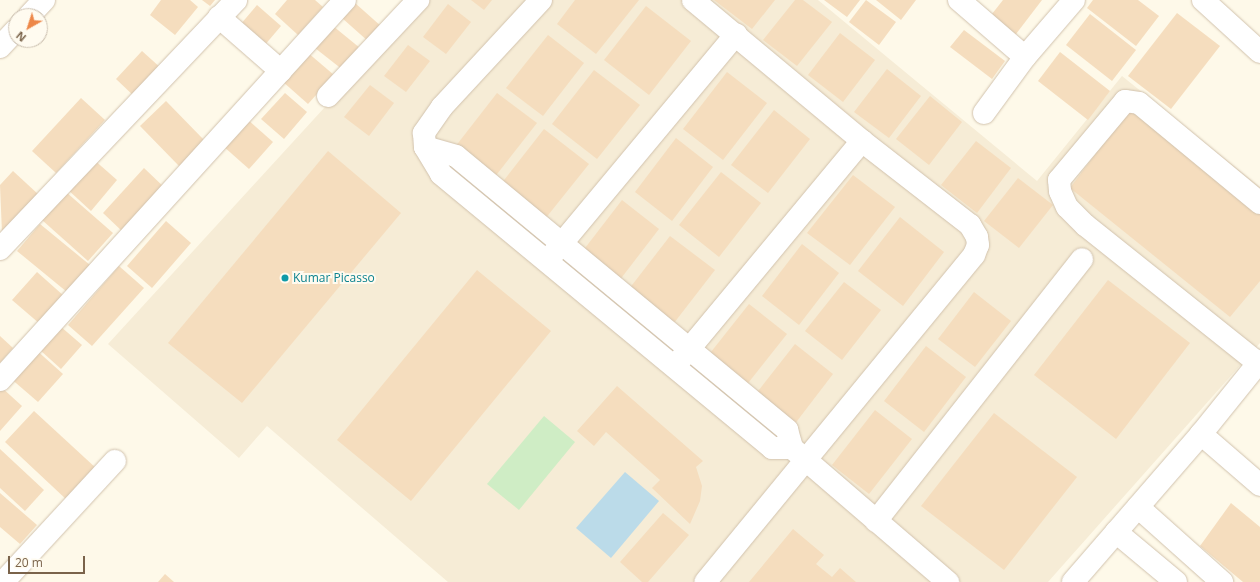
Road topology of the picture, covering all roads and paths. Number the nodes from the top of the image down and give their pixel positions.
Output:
1 (44, 0) edge
2 (236, 0) edge
3 (346, 0) edge
4 (418, 0) edge
5 (541, 0) edge
6 (693, 0) edge
7 (959, 0) edge
8 (1074, 0) edge
9 (1202, 0) edge
10 (36, 8) edge
11 (219, 17) junction
12 (736, 34) junction
13 (8, 38) edge
14 (0, 47) edge
15 (1260, 52) edge
16 (1026, 57) junction
17 (281, 71) junction
18 (328, 96) dead end
19 (984, 113) dead end
20 (862, 140) junction
21 (425, 147) junction
22 (1260, 203) edge
23 (562, 244) junction
24 (0, 249) edge
25 (1082, 259) dead end
26 (547, 261) junction
27 (689, 349) junction
28 (1259, 362) edge
29 (674, 367) junction
30 (0, 380) edge
31 (1202, 434) junction
32 (799, 454) junction
33 (115, 461) dead end
34 (1260, 485) edge
35 (1138, 507) junction
36 (876, 521) junction
37 (1116, 532) junction
38 (1163, 578) edge
39 (4, 579) edge
40 (705, 582) edge
41 (948, 582) edge
42 (1073, 582) edge
43 (1222, 582) edge

1 - 10 street
2 - 11 street
3 - 17 street
4 - 18 street
5 - 21 street
6 - 12 street
7 - 16 street
8 - 16 street
9 - 15 street
11 - 17 street
11 - 24 street
12 - 20 street
12 - 23 street
13 - 14 street
16 - 19 street
17 - 30 street
20 - 27 street
20 - 32 street
21 - 23 street
21 - 26 street
22 - 28 street
23 - 26 street
23 - 27 street
25 - 36 street
26 - 29 street
27 - 29 street
27 - 32 street
28 - 31 street
29 - 32 street
31 - 34 street
31 - 35 street
32 - 36 street
32 - 40 street
33 - 39 street
35 - 37 street
35 - 43 street
36 - 41 street
37 - 38 street
37 - 42 street

